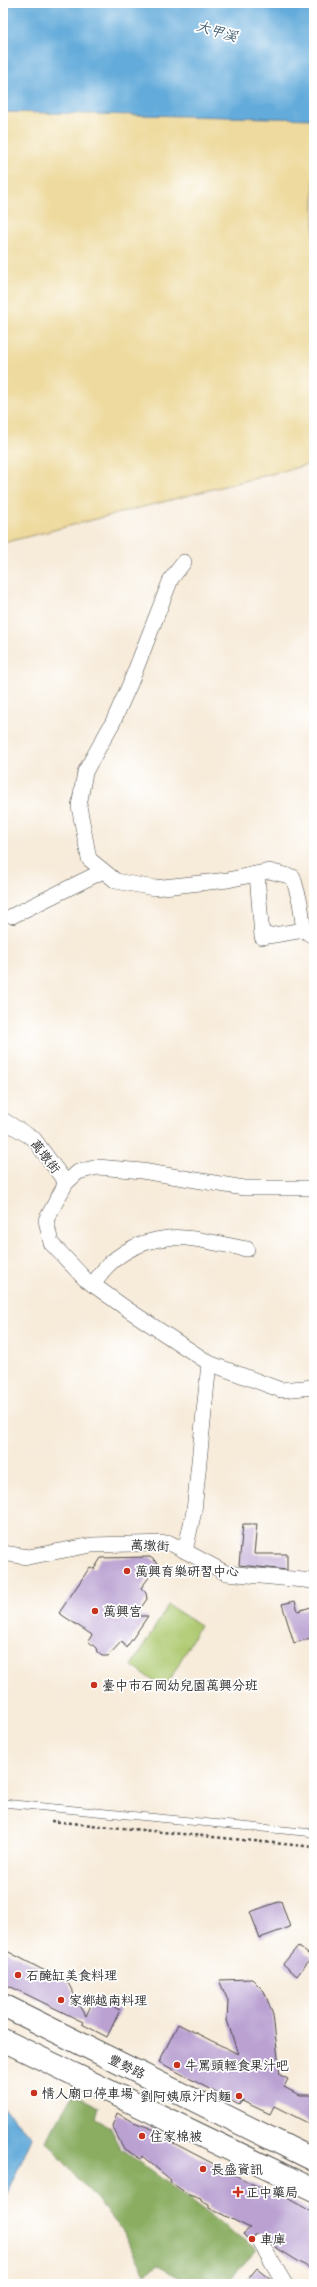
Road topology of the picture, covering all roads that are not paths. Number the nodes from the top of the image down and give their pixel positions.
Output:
1 (184, 562) dead end
2 (103, 871) junction
3 (257, 874) junction
4 (12, 916) dead end
5 (309, 934) edge
6 (3, 1120) edge
7 (66, 1182) junction
8 (314, 1188) edge
9 (247, 1249) dead end
10 (93, 1284) junction
11 (209, 1363) junction
12 (314, 1387) edge
13 (185, 1551) junction
14 (3, 1553) edge
15 (314, 1581) edge
16 (3, 1803) edge
17 (314, 1833) edge
18 (3, 2005) edge
19 (3, 2040) edge
20 (314, 2160) edge
21 (314, 2190) edge
22 (260, 2242) dead end
23 (285, 2284) edge

1 - 2 street
2 - 3 street
2 - 4 street
3 - 5 street
3 - 5 street
6 - 7 street, 萬墩街
7 - 8 street
7 - 10 street
9 - 10 street
10 - 11 street
11 - 12 street
11 - 13 street
13 - 14 street, 萬墩街
13 - 15 street, 萬墩街
16 - 17 lane
18 - 20 main road, 豐勢路
19 - 21 main road
22 - 23 street

